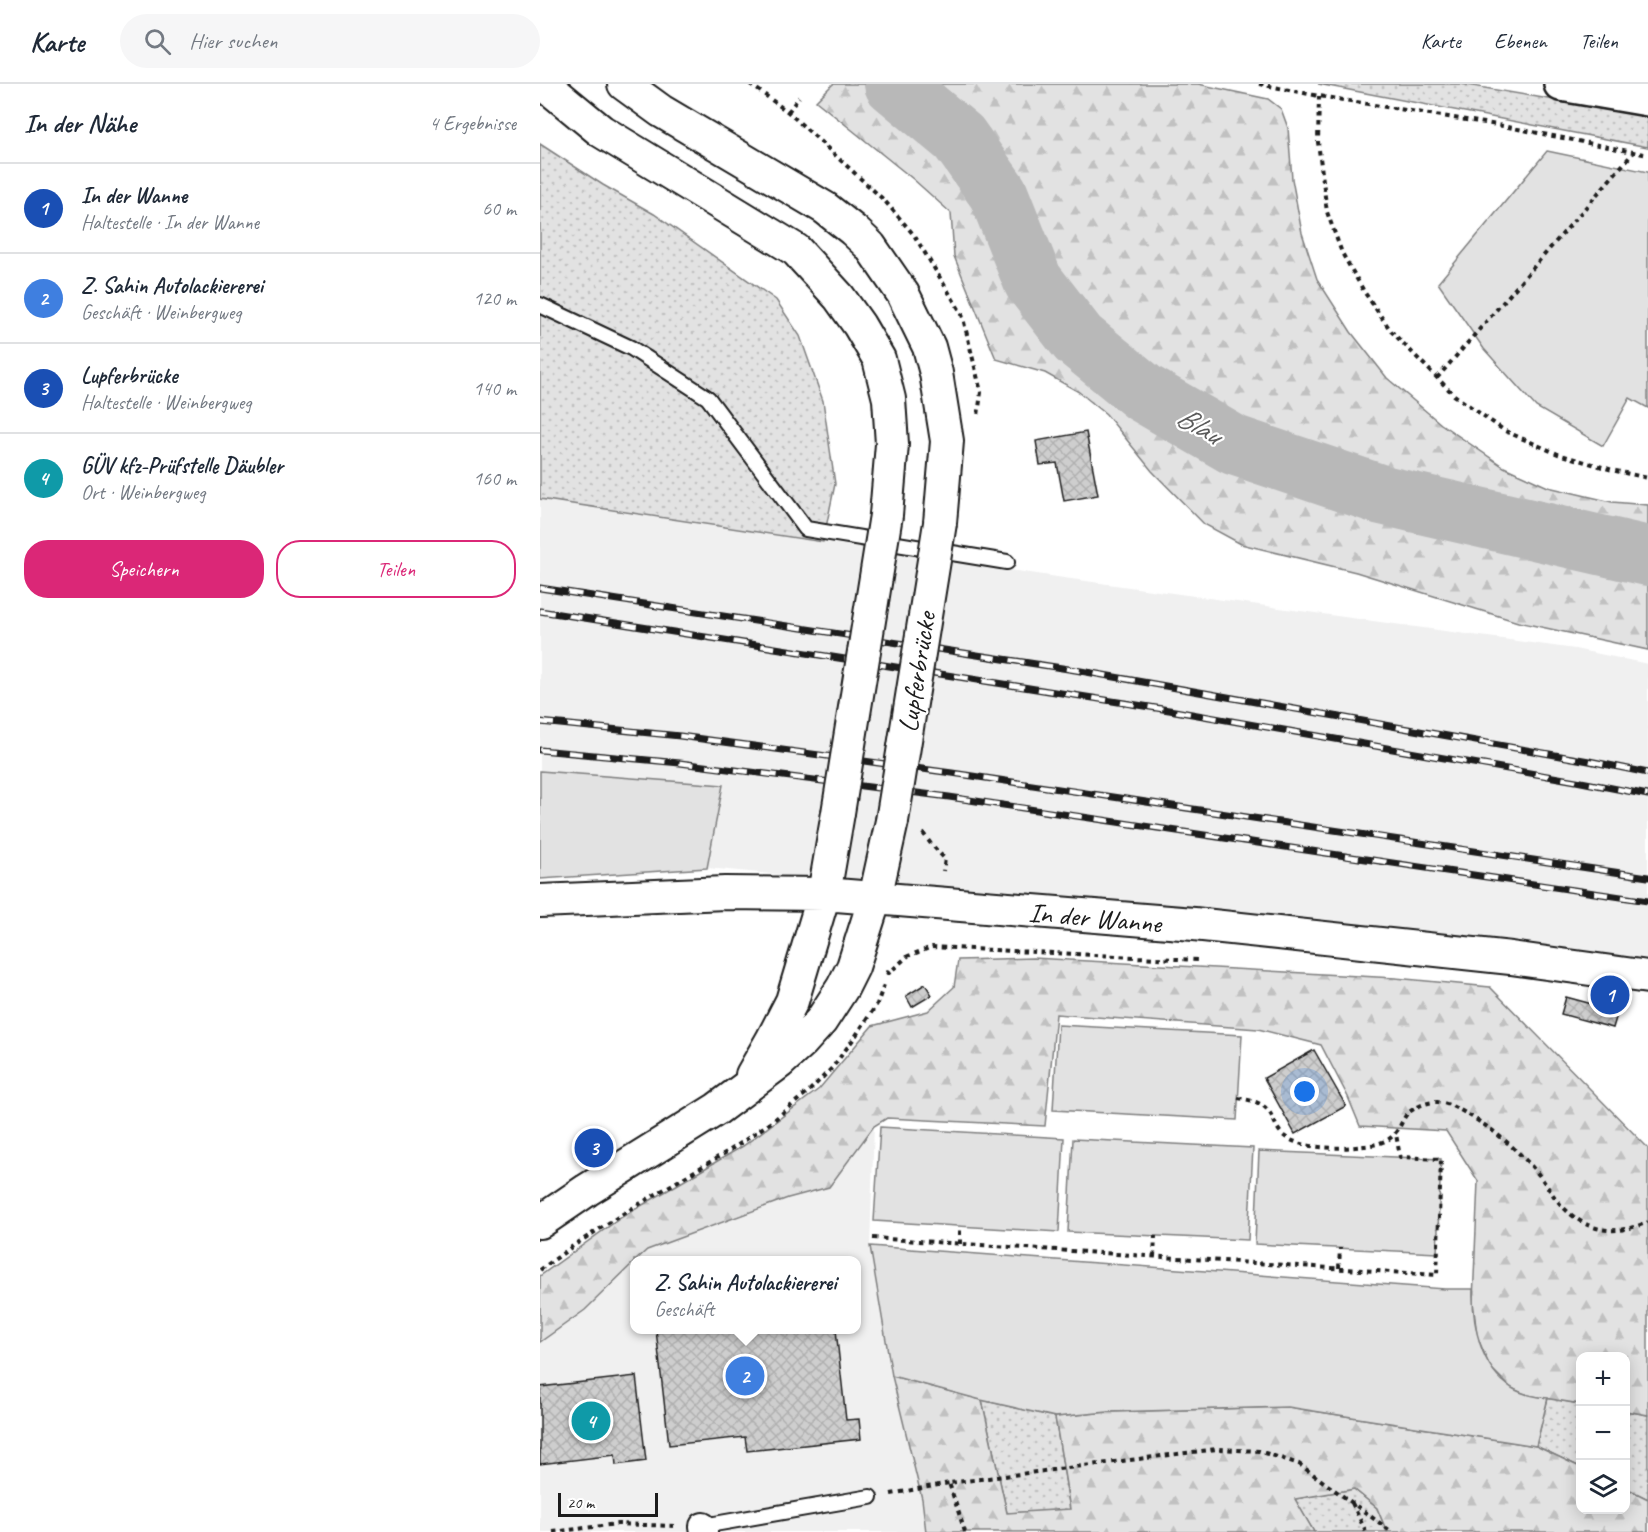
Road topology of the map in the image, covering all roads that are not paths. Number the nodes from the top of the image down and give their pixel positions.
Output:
1 (544, 84) edge
2 (625, 84) edge
3 (1561, 84) edge
4 (1648, 99) edge
5 (540, 305) edge
6 (1007, 562) dead end
7 (824, 894) junction
8 (875, 898) junction
9 (540, 901) edge
10 (1648, 977) edge
11 (744, 1089) junction
12 (540, 1222) edge
13 (870, 1497) road end
14 (704, 1529) edge

1 - 7 street, Lupferbrücke, bridge
2 - 8 street, Lupferbrücke, bridge
3 - 4 main road
5 - 6 lane
7 - 8 street, In der Wanne
7 - 9 street, In der Wanne
7 - 11 street, Lupferbrücke
8 - 10 street, In der Wanne
8 - 11 street, Lupferbrücke
11 - 12 street, Lupferbrücke
13 - 14 lane

